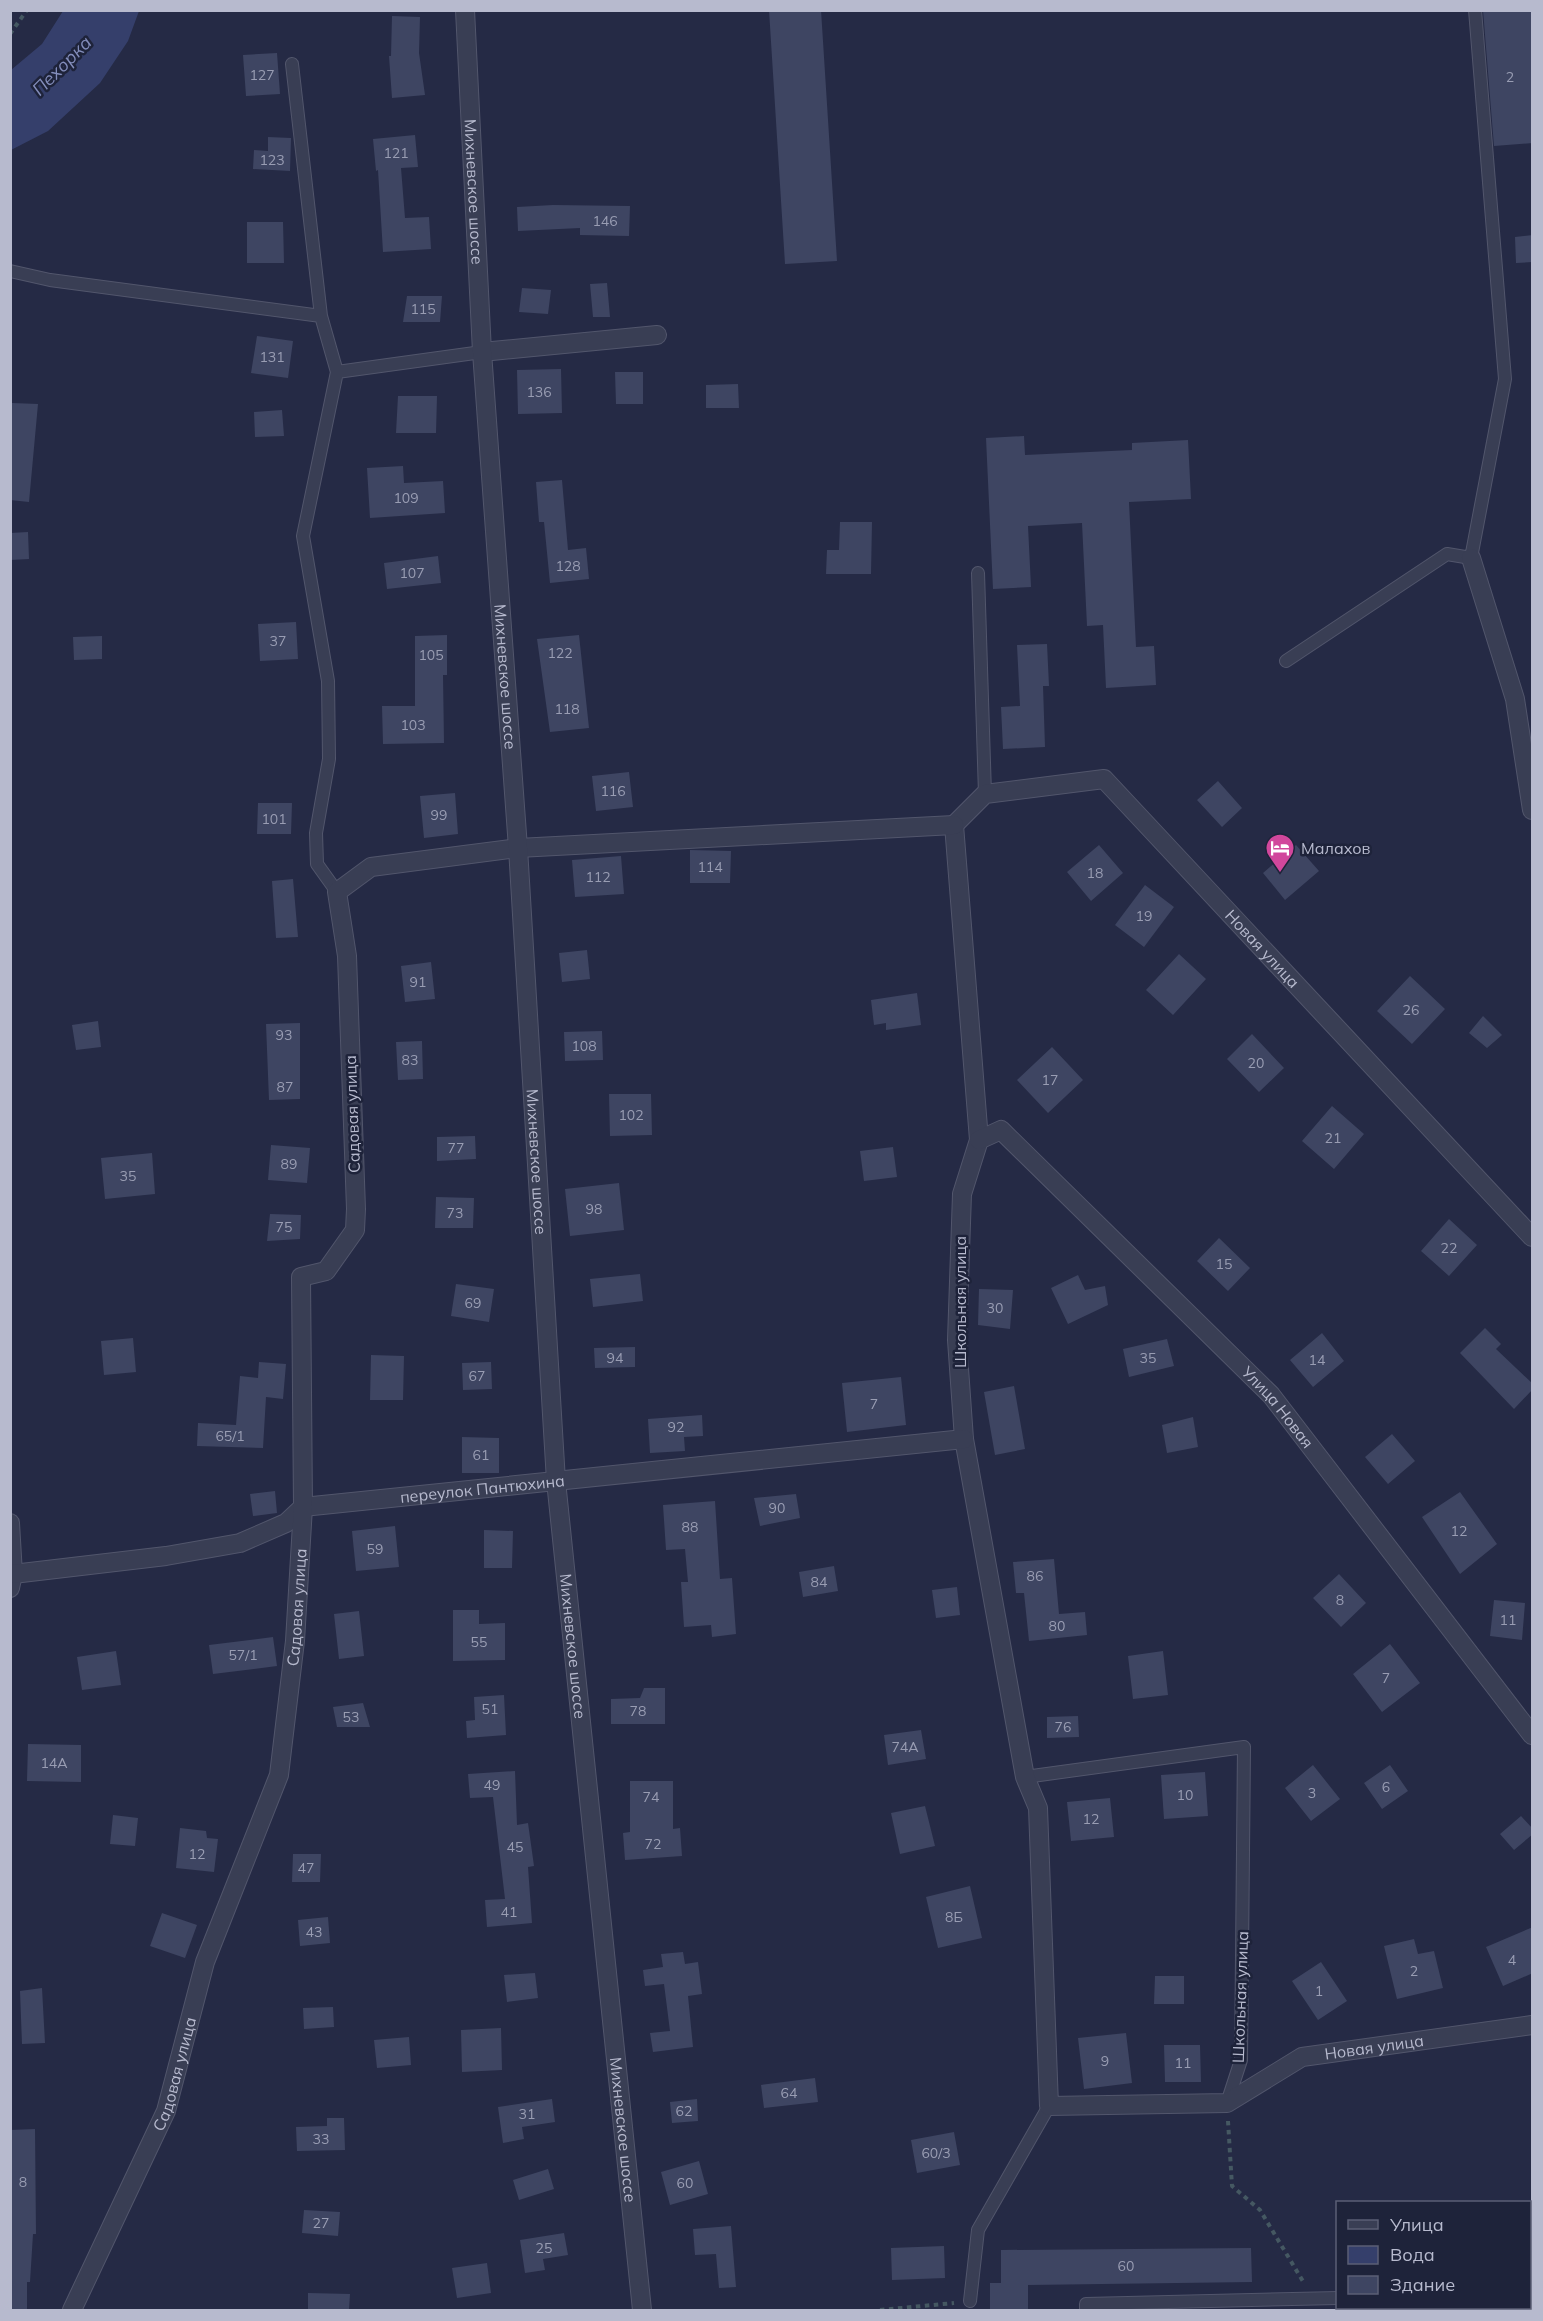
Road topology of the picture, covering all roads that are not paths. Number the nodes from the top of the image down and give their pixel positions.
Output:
1 (465, 10) edge
2 (1475, 10) edge
3 (292, 64) dead end
4 (10, 271) edge
5 (321, 315) junction
6 (657, 335) dead end
7 (482, 352) junction
8 (337, 372) junction
9 (1471, 558) junction
10 (978, 573) dead end
11 (1286, 661) dead end
12 (985, 794) junction
13 (1533, 810) edge
14 (954, 825) junction
15 (518, 848) junction
16 (337, 892) junction
17 (978, 1140) junction
18 (1533, 1237) edge
19 (964, 1439) junction
20 (556, 1481) junction
21 (303, 1508) junction
22 (10, 1522) edge
23 (12, 1581) edge
24 (1533, 1735) edge
25 (1025, 1777) junction
26 (1533, 2025) edge
27 (1227, 2103) junction
28 (1049, 2106) junction
29 (1336, 2299) edge
30 (970, 2301) road end
31 (1314, 2305) edge
32 (72, 2310) edge
33 (642, 2310) edge
34 (1086, 2310) edge

1 - 7 street, Михневское шоссе
2 - 9 lane
3 - 5 lane
4 - 5 lane
5 - 8 lane
6 - 7 street
7 - 8 lane
7 - 15 street, Михневское шоссе
8 - 16 lane
9 - 11 lane
9 - 13 street
10 - 12 lane
12 - 14 street
12 - 18 street, Новая улица
14 - 15 street
14 - 17 street, Школьная улица
15 - 16 street
15 - 20 street, Михневское шоссе
16 - 21 street, Садовая улица
17 - 19 street, Школьная улица
17 - 24 street, Улица Новая
19 - 20 street, переулок Пантюхина
19 - 25 street, Школьная улица
20 - 21 street, переулок Пантюхина
20 - 33 street, Михневское шоссе
21 - 23 street
21 - 32 street, Садовая улица
22 - 23 street
25 - 27 lane, Школьная улица
25 - 28 street, Школьная улица
26 - 27 street, Новая улица
27 - 28 street
28 - 30 lane
29 - 31 lane
31 - 34 lane

